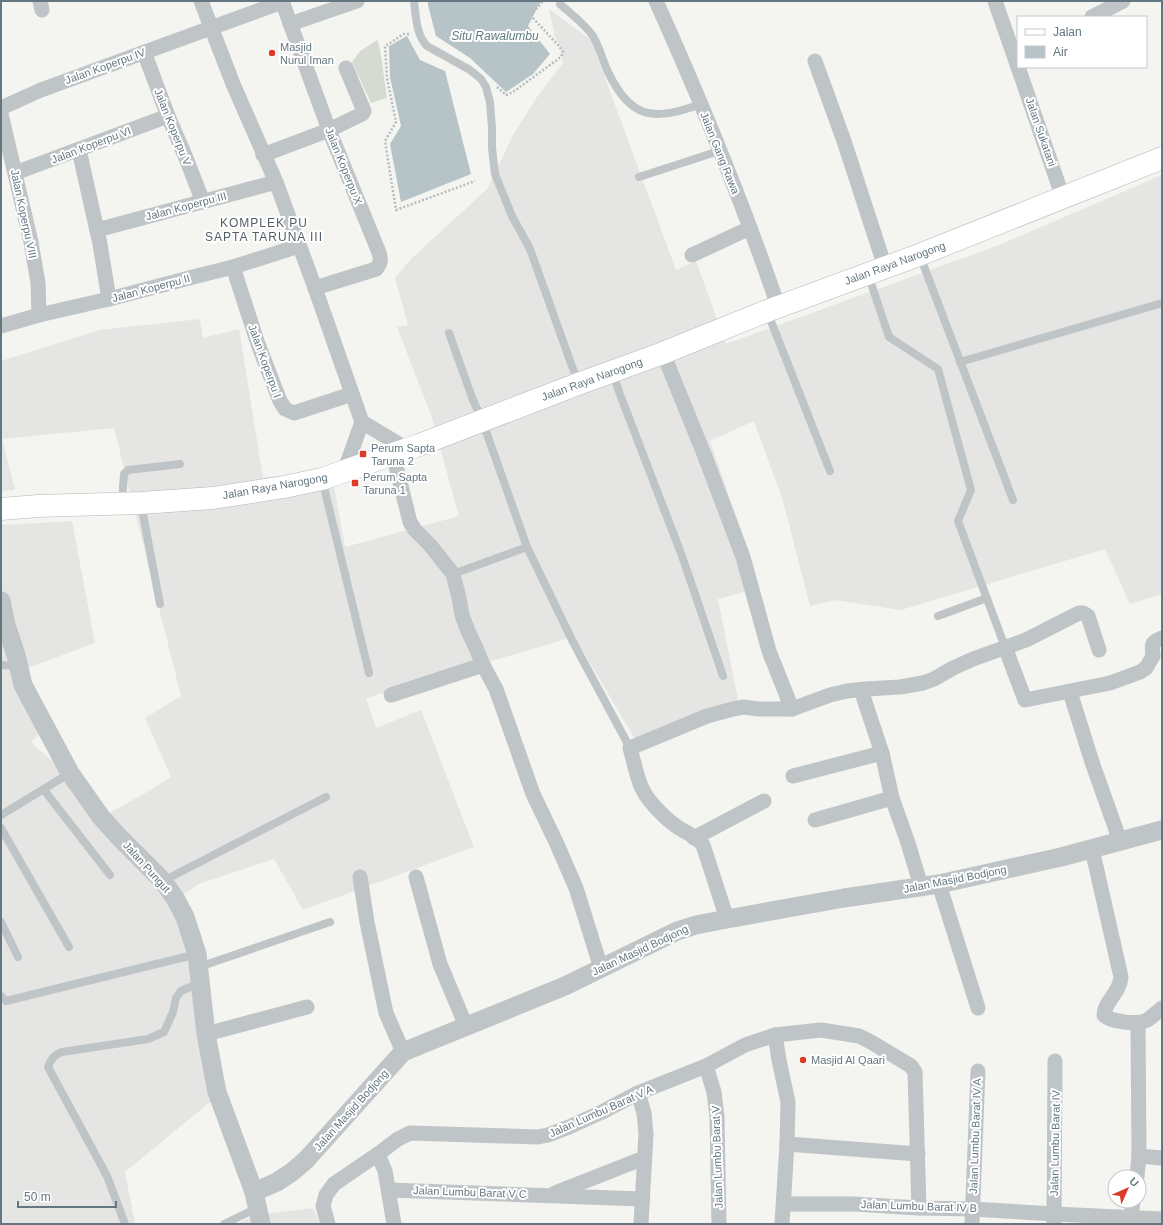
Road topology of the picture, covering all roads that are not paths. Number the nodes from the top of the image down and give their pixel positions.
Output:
1 (201, 1) edge
2 (282, 1) edge
3 (357, 1) edge
4 (414, 1) edge
5 (656, 1) edge
6 (995, 1) edge
7 (1123, 1) edge
8 (560, 4) dead end
9 (1094, 16) edge
10 (290, 24) junction
11 (211, 28) junction
12 (144, 52) junction
13 (1017, 60) edge
14 (815, 61) dead end
15 (346, 68) dead end
16 (1020, 68) edge
17 (700, 104) junction
18 (1, 108) edge
19 (1, 114) edge
20 (168, 116) junction
21 (329, 130) junction
22 (79, 150) junction
23 (719, 151) junction
24 (263, 155) junction
25 (1162, 158) edge
26 (15, 173) junction
27 (639, 177) dead end
28 (276, 182) junction
29 (1063, 198) junction
30 (203, 202) junction
31 (750, 228) junction
32 (97, 230) junction
33 (300, 246) junction
34 (692, 255) dead end
35 (919, 255) junction
36 (233, 268) junction
37 (876, 270) junction
38 (315, 288) junction
39 (109, 299) junction
40 (1162, 303) edge
41 (772, 309) junction
42 (39, 315) junction
43 (1, 326) edge
44 (449, 333) dead end
45 (663, 353) junction
46 (960, 362) junction
47 (612, 371) junction
48 (578, 384) junction
49 (352, 394) junction
50 (482, 420) junction
51 (362, 422) junction
52 (400, 452) junction
53 (180, 464) dead end
54 (830, 471) dead end
55 (344, 472) junction
56 (322, 479) junction
57 (1013, 500) dead end
58 (131, 504) junction
59 (1, 509) edge
60 (527, 547) junction
61 (453, 574) junction
62 (987, 598) junction
63 (1, 601) edge
64 (160, 604) dead end
65 (938, 616) dead end
66 (1162, 638) edge
67 (1005, 647) junction
68 (1099, 650) dead end
69 (483, 665) junction
70 (10, 666) edge
71 (369, 673) dead end
72 (724, 676) dead end
73 (861, 690) junction
74 (1070, 692) junction
75 (391, 695) dead end
76 (792, 709) junction
77 (630, 748) junction
78 (882, 753) junction
79 (70, 773) junction
80 (793, 776) dead end
81 (44, 790) junction
82 (326, 797) dead end
83 (892, 798) junction
84 (764, 801) dead end
85 (1, 815) edge
86 (816, 820) dead end
87 (1, 828) edge
88 (1162, 830) edge
89 (694, 838) junction
90 (1120, 841) junction
91 (1092, 849) junction
92 (110, 875) dead end
93 (360, 877) dead end
94 (416, 877) dead end
95 (163, 881) junction
96 (939, 884) junction
97 (921, 886) junction
98 (727, 918) junction
99 (1, 922) edge
100 (330, 922) dead end
101 (69, 947) dead end
102 (18, 957) dead end
103 (198, 968) junction
104 (601, 968) junction
105 (1, 996) edge
106 (307, 1007) dead end
107 (978, 1008) dead end
108 (1162, 1008) edge
109 (1138, 1023) junction
110 (466, 1026) junction
111 (206, 1034) junction
112 (776, 1035) junction
113 (403, 1052) junction
114 (1055, 1061) dead end
115 (706, 1066) junction
116 (978, 1071) dead end
117 (638, 1093) junction
118 (787, 1144) junction
119 (378, 1154) junction
120 (918, 1154) junction
121 (1139, 1156) junction
122 (644, 1158) junction
123 (1162, 1158) edge
124 (1137, 1169) edge
125 (389, 1190) junction
126 (551, 1195) junction
127 (642, 1199) junction
128 (784, 1204) junction
129 (257, 1208) edge
130 (919, 1208) junction
131 (972, 1208) junction
132 (1132, 1209) edge
133 (1058, 1218) edge
134 (1162, 1219) edge
135 (1131, 1221) edge
136 (125, 1224) edge
137 (224, 1224) edge
138 (328, 1224) edge
139 (394, 1224) edge
140 (641, 1224) edge
141 (719, 1224) edge
142 (782, 1224) edge
143 (972, 1224) edge

1 - 11 street
2 - 10 street, Jalan Koperpu X
2 - 11 street, Jalan Koperpu IV
3 - 10 street
4 - 48 lane
5 - 17 street, Jalan Gang Rawa
6 - 13 street, Jalan Sukatani
7 - 9 street
8 - 17 lane
10 - 21 street, Jalan Koperpu X
11 - 12 street, Jalan Koperpu IV
11 - 24 street
12 - 18 street, Jalan Koperpu IV
12 - 20 street, Jalan Koperpu V
14 - 37 street
15 - 21 street
16 - 29 street, Jalan Sukatani
17 - 23 street, Jalan Gang Rawa
19 - 26 street, Jalan Koperpu VIII
20 - 22 street, Jalan Koperpu VI
20 - 30 street, Jalan Koperpu V
21 - 24 street
21 - 38 street, Jalan Koperpu X
22 - 26 street, Jalan Koperpu VI
22 - 32 street
23 - 27 lane
23 - 31 street, Jalan Gang Rawa
24 - 28 street
25 - 29 main road, Jalan Raya Narogong
26 - 42 street, Jalan Koperpu VIII
28 - 30 street, Jalan Koperpu III
28 - 33 street
29 - 35 main road, Jalan Raya Narogong
30 - 32 street, Jalan Koperpu III
31 - 34 street
31 - 41 street, Jalan Gang Rawa
32 - 39 street
33 - 36 street, Jalan Koperpu II
33 - 38 street
35 - 37 main road, Jalan Raya Narogong
35 - 46 lane
36 - 39 street, Jalan Koperpu II
36 - 49 street, Jalan Koperpu I
37 - 41 main road, Jalan Raya Narogong
37 - 62 lane
38 - 49 street
39 - 42 street, Jalan Koperpu II
40 - 46 lane
41 - 45 main road, Jalan Raya Narogong
41 - 54 lane
42 - 43 street, Jalan Koperpu II
44 - 50 lane
45 - 47 main road, Jalan Raya Narogong
45 - 76 street
46 - 57 lane
47 - 48 main road, Jalan Raya Narogong
47 - 72 lane
48 - 50 main road, Jalan Raya Narogong
49 - 51 street
50 - 52 main road, Jalan Raya Narogong
50 - 60 lane
51 - 52 street
51 - 55 street
52 - 55 main road, Jalan Raya Narogong
52 - 61 street
53 - 58 lane
55 - 56 main road, Jalan Raya Narogong
56 - 58 main road, Jalan Raya Narogong
56 - 71 lane
58 - 59 main road, Jalan Raya Narogong
58 - 64 lane
60 - 61 lane
60 - 77 lane
61 - 69 street
62 - 65 lane
62 - 67 lane
63 - 70 street, Jalan Pungut
66 - 74 street
67 - 68 street
67 - 73 street
67 - 74 street
69 - 75 street
69 - 104 street
70 - 79 street, Jalan Pungut
73 - 76 street
73 - 78 street
74 - 90 street
76 - 77 street
77 - 89 street
78 - 80 street
78 - 83 street
79 - 81 lane
79 - 95 street, Jalan Pungut
81 - 85 lane
81 - 92 lane
82 - 95 lane
83 - 86 street
83 - 97 street
84 - 89 street
87 - 101 lane
88 - 90 street, Jalan Masjid Bodjong
89 - 98 street
90 - 91 street, Jalan Masjid Bodjong
91 - 96 street, Jalan Masjid Bodjong
91 - 109 street
93 - 113 street
94 - 110 street
95 - 103 street, Jalan Pungut
96 - 97 street, Jalan Masjid Bodjong
96 - 107 street
97 - 98 street, Jalan Masjid Bodjong
98 - 104 street, Jalan Masjid Bodjong
99 - 102 lane
100 - 103 lane
103 - 105 lane
103 - 111 street, Jalan Pungut
103 - 136 lane
104 - 110 street, Jalan Masjid Bodjong
106 - 111 street
108 - 109 street
109 - 121 street
110 - 113 street, Jalan Masjid Bodjong
111 - 129 street, Jalan Pungut
112 - 115 street, Jalan Lumbu Barat V A
112 - 118 street
112 - 120 street, Jalan Lumbu Barat V A
113 - 129 street, Jalan Masjid Bodjong
114 - 133 street, Jalan Lumbu Barat IV
115 - 117 street, Jalan Lumbu Barat V A
115 - 141 street, Jalan Lumbu Barat V
116 - 131 street, Jalan Lumbu Barat IV A
117 - 119 street, Jalan Lumbu Barat V A
117 - 122 street
118 - 120 street
118 - 128 street
119 - 125 street
119 - 138 street, Jalan Lumbu Barat V A
120 - 130 street
121 - 123 street
121 - 124 street
122 - 126 street, Jalan Lumbu Barat V C
122 - 127 street
125 - 126 street, Jalan Lumbu Barat V C
125 - 139 street
126 - 127 street, Jalan Lumbu Barat V C
127 - 140 street
128 - 130 street, Jalan Lumbu Barat IV B
128 - 142 street
129 - 137 lane
130 - 131 street, Jalan Lumbu Barat IV B
131 - 133 street, Jalan Lumbu Barat IV B
131 - 143 street, Jalan Lumbu Barat IV A
132 - 135 street
133 - 135 street, Jalan Lumbu Barat IV B
134 - 135 street, Jalan Lumbu Barat IV B

